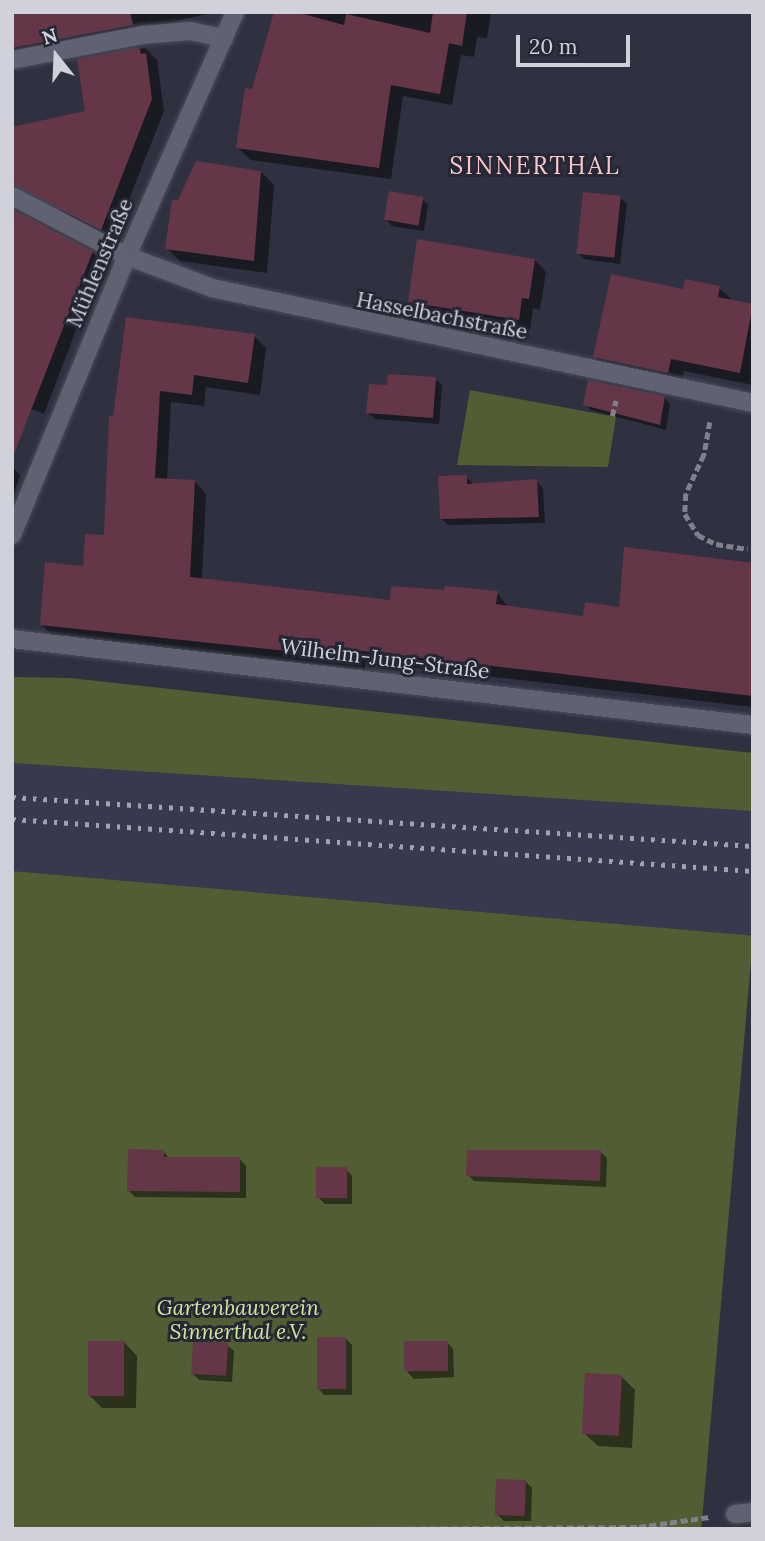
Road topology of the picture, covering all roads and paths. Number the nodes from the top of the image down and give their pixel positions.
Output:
1 (235, 12) edge
2 (224, 38) junction
3 (12, 60) edge
4 (12, 196) edge
5 (127, 256) junction
6 (715, 397) junction
7 (753, 403) edge
8 (12, 535) edge
9 (748, 549) dead end
10 (12, 639) edge
11 (753, 724) edge
12 (744, 1513) edge
13 (12, 1529) edge
14 (18, 1529) edge
15 (357, 1529) edge

1 - 2 street, Mühlenstraße
2 - 3 street
2 - 5 street, Mühlenstraße
4 - 5 street, Hasselbachstraße
5 - 6 street, Hasselbachstraße
5 - 8 street, Mühlenstraße
6 - 7 street, Hasselbachstraße
6 - 9 path
10 - 11 street, Wilhelm-Jung-Straße
12 - 15 path
13 - 14 path

